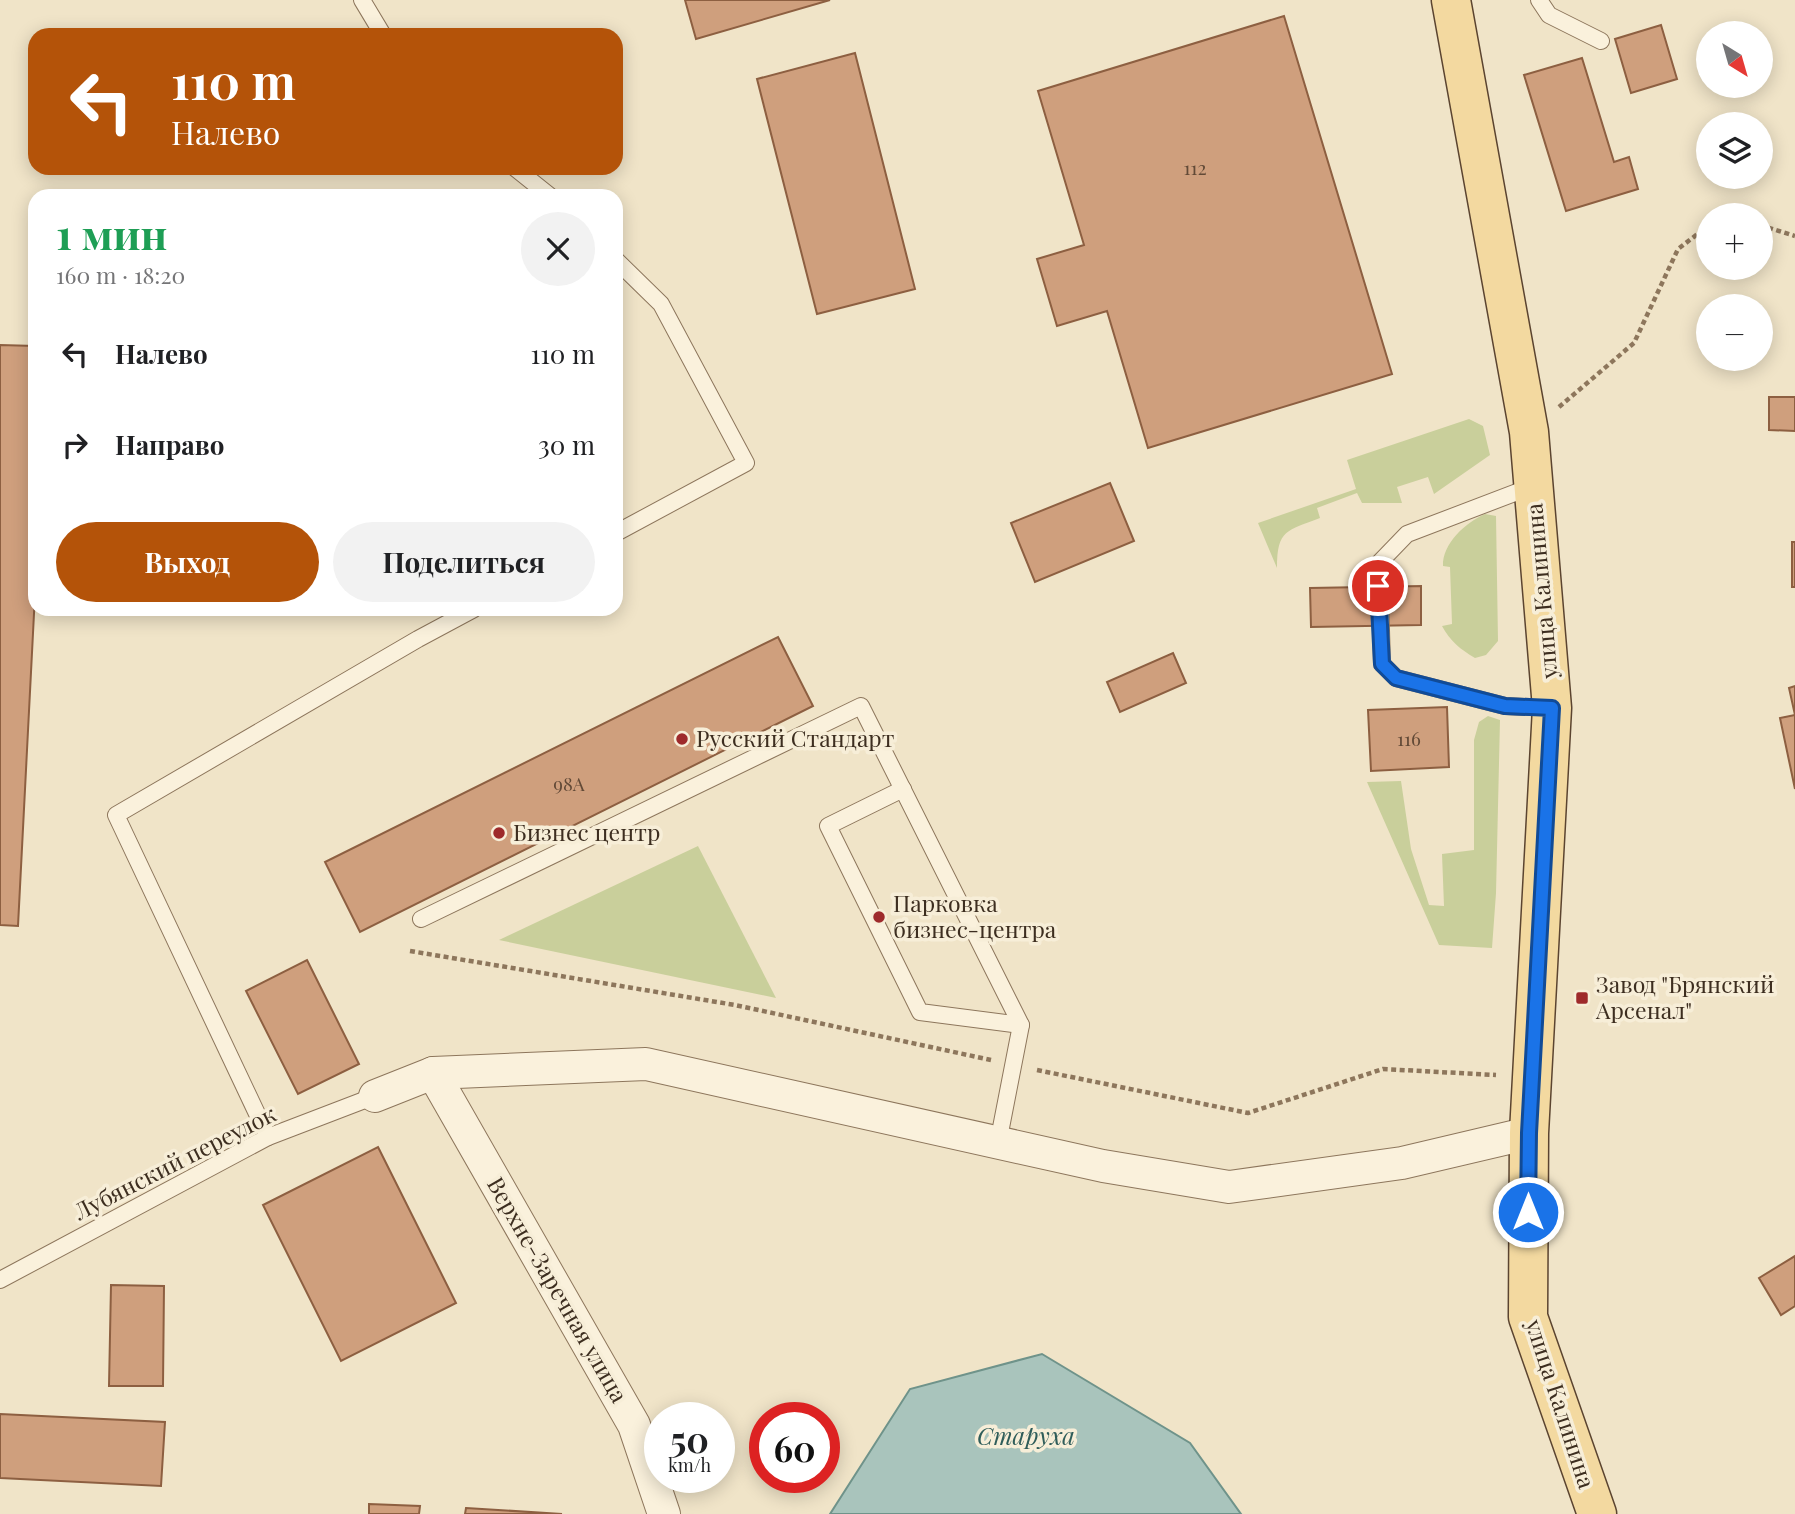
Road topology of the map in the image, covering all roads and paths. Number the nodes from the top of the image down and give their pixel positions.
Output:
1 (362, 0) edge
2 (1451, 0) edge
3 (1539, 0) edge
4 (379, 28) edge
5 (1601, 41) dead end
6 (524, 175) edge
7 (541, 189) edge
8 (1773, 229) edge
9 (1696, 235) edge
10 (1795, 236) edge
11 (623, 267) edge
12 (1529, 432) junction
13 (1533, 486) junction
14 (623, 529) edge
15 (461, 616) edge
16 (1552, 708) junction
17 (903, 789) junction
18 (421, 919) dead end
19 (1021, 1025) junction
20 (433, 1073) junction
21 (375, 1096) joint
22 (1529, 1133) junction
23 (268, 1137) junction
24 (998, 1143) junction
25 (0, 1280) edge
26 (664, 1514) edge
27 (1597, 1514) edge

1 - 4 lane
2 - 12 main road, улица Калинина
3 - 5 lane
6 - 7 lane
8 - 10 path
9 - 12 path
11 - 14 lane
12 - 13 main road, улица Калинина
13 - 16 main road, улица Калинина
13 - 16 lane
15 - 23 lane
16 - 22 main road, улица Калинина
17 - 18 lane
17 - 19 lane
17 - 19 lane
19 - 24 lane
20 - 21 street
20 - 24 street
20 - 26 street, Верхне-Заречная улица
21 - 23 lane, Лубянский переулок
22 - 24 street
22 - 27 main road, улица Калинина
23 - 25 lane, Лубянский переулок

